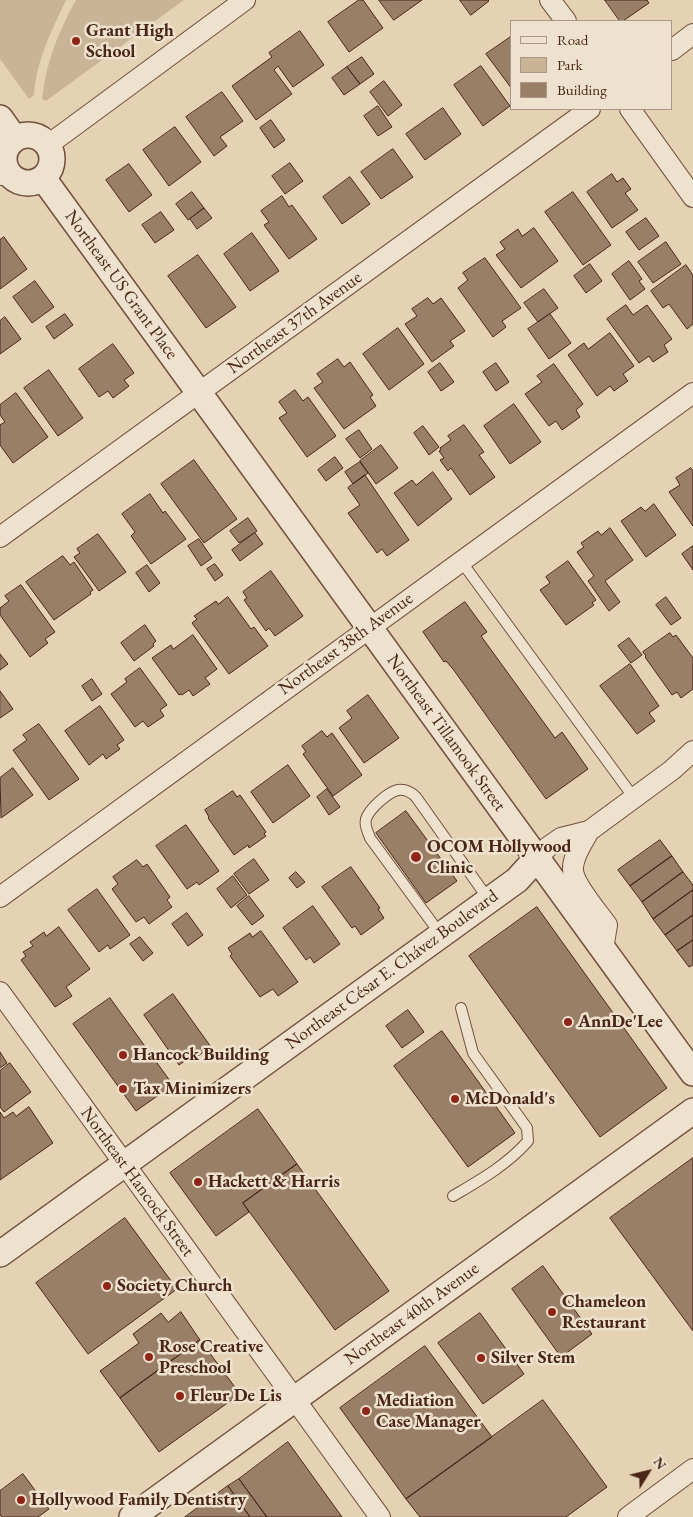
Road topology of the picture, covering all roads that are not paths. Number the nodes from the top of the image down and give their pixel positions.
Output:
1 (245, 0) edge
2 (550, 0) edge
3 (565, 20) edge
4 (693, 34) edge
5 (673, 49) edge
6 (589, 110) edge
7 (631, 110) edge
8 (0, 118) edge
9 (15, 139) junction
10 (48, 145) junction
11 (4, 172) edge
12 (43, 178) junction
13 (693, 197) edge
14 (199, 393) junction
15 (693, 393) edge
16 (0, 537) edge
17 (461, 561) junction
18 (369, 628) junction
19 (693, 751) edge
20 (634, 798) junction
21 (589, 831) junction
22 (537, 858) junction
23 (0, 896) edge
24 (489, 900) junction
25 (441, 935) junction
26 (603, 949) junction
27 (0, 992) edge
28 (461, 1008) dead end
29 (693, 1073) edge
30 (693, 1111) edge
31 (124, 1164) junction
32 (453, 1196) dead end
33 (0, 1254) edge
34 (294, 1399) junction
35 (693, 1469) edge
36 (378, 1516) edge
37 (132, 1517) edge
38 (628, 1517) edge

1 - 10 street
2 - 3 street
4 - 5 street
6 - 14 street, Northeast 37th Avenue
7 - 13 street
8 - 9 street
9 - 10 street
9 - 11 street
10 - 12 street
11 - 12 street
12 - 14 street, Northeast US Grant Place
14 - 16 street, Northeast 37th Avenue
14 - 18 street, Northeast Tillamook Street
15 - 17 street, Northeast 38th Avenue
17 - 18 street, Northeast 38th Avenue
17 - 20 lane
18 - 22 street, Northeast Tillamook Street
18 - 23 street, Northeast 38th Avenue
19 - 20 street, Northeast César E. Chávez Boulevard
20 - 21 street, Northeast César E. Chávez Boulevard
21 - 22 street, Northeast César E. Chávez Boulevard
21 - 26 street, Northeast César E. Chávez Boulevard
22 - 24 street, Northeast César E. Chávez Boulevard
22 - 26 street, Northeast Tillamook Street
24 - 25 street, Northeast César E. Chávez Boulevard
24 - 25 lane
25 - 31 street, Northeast César E. Chávez Boulevard
26 - 29 street, Northeast Tillamook Street
27 - 31 street, Northeast Hancock Street
28 - 32 lane
30 - 34 street, Northeast 40th Avenue
31 - 33 street, Northeast César E. Chávez Boulevard
31 - 34 street, Northeast Hancock Street
34 - 36 street, Northeast Hancock Street
34 - 37 street, Northeast 40th Avenue
35 - 38 street

